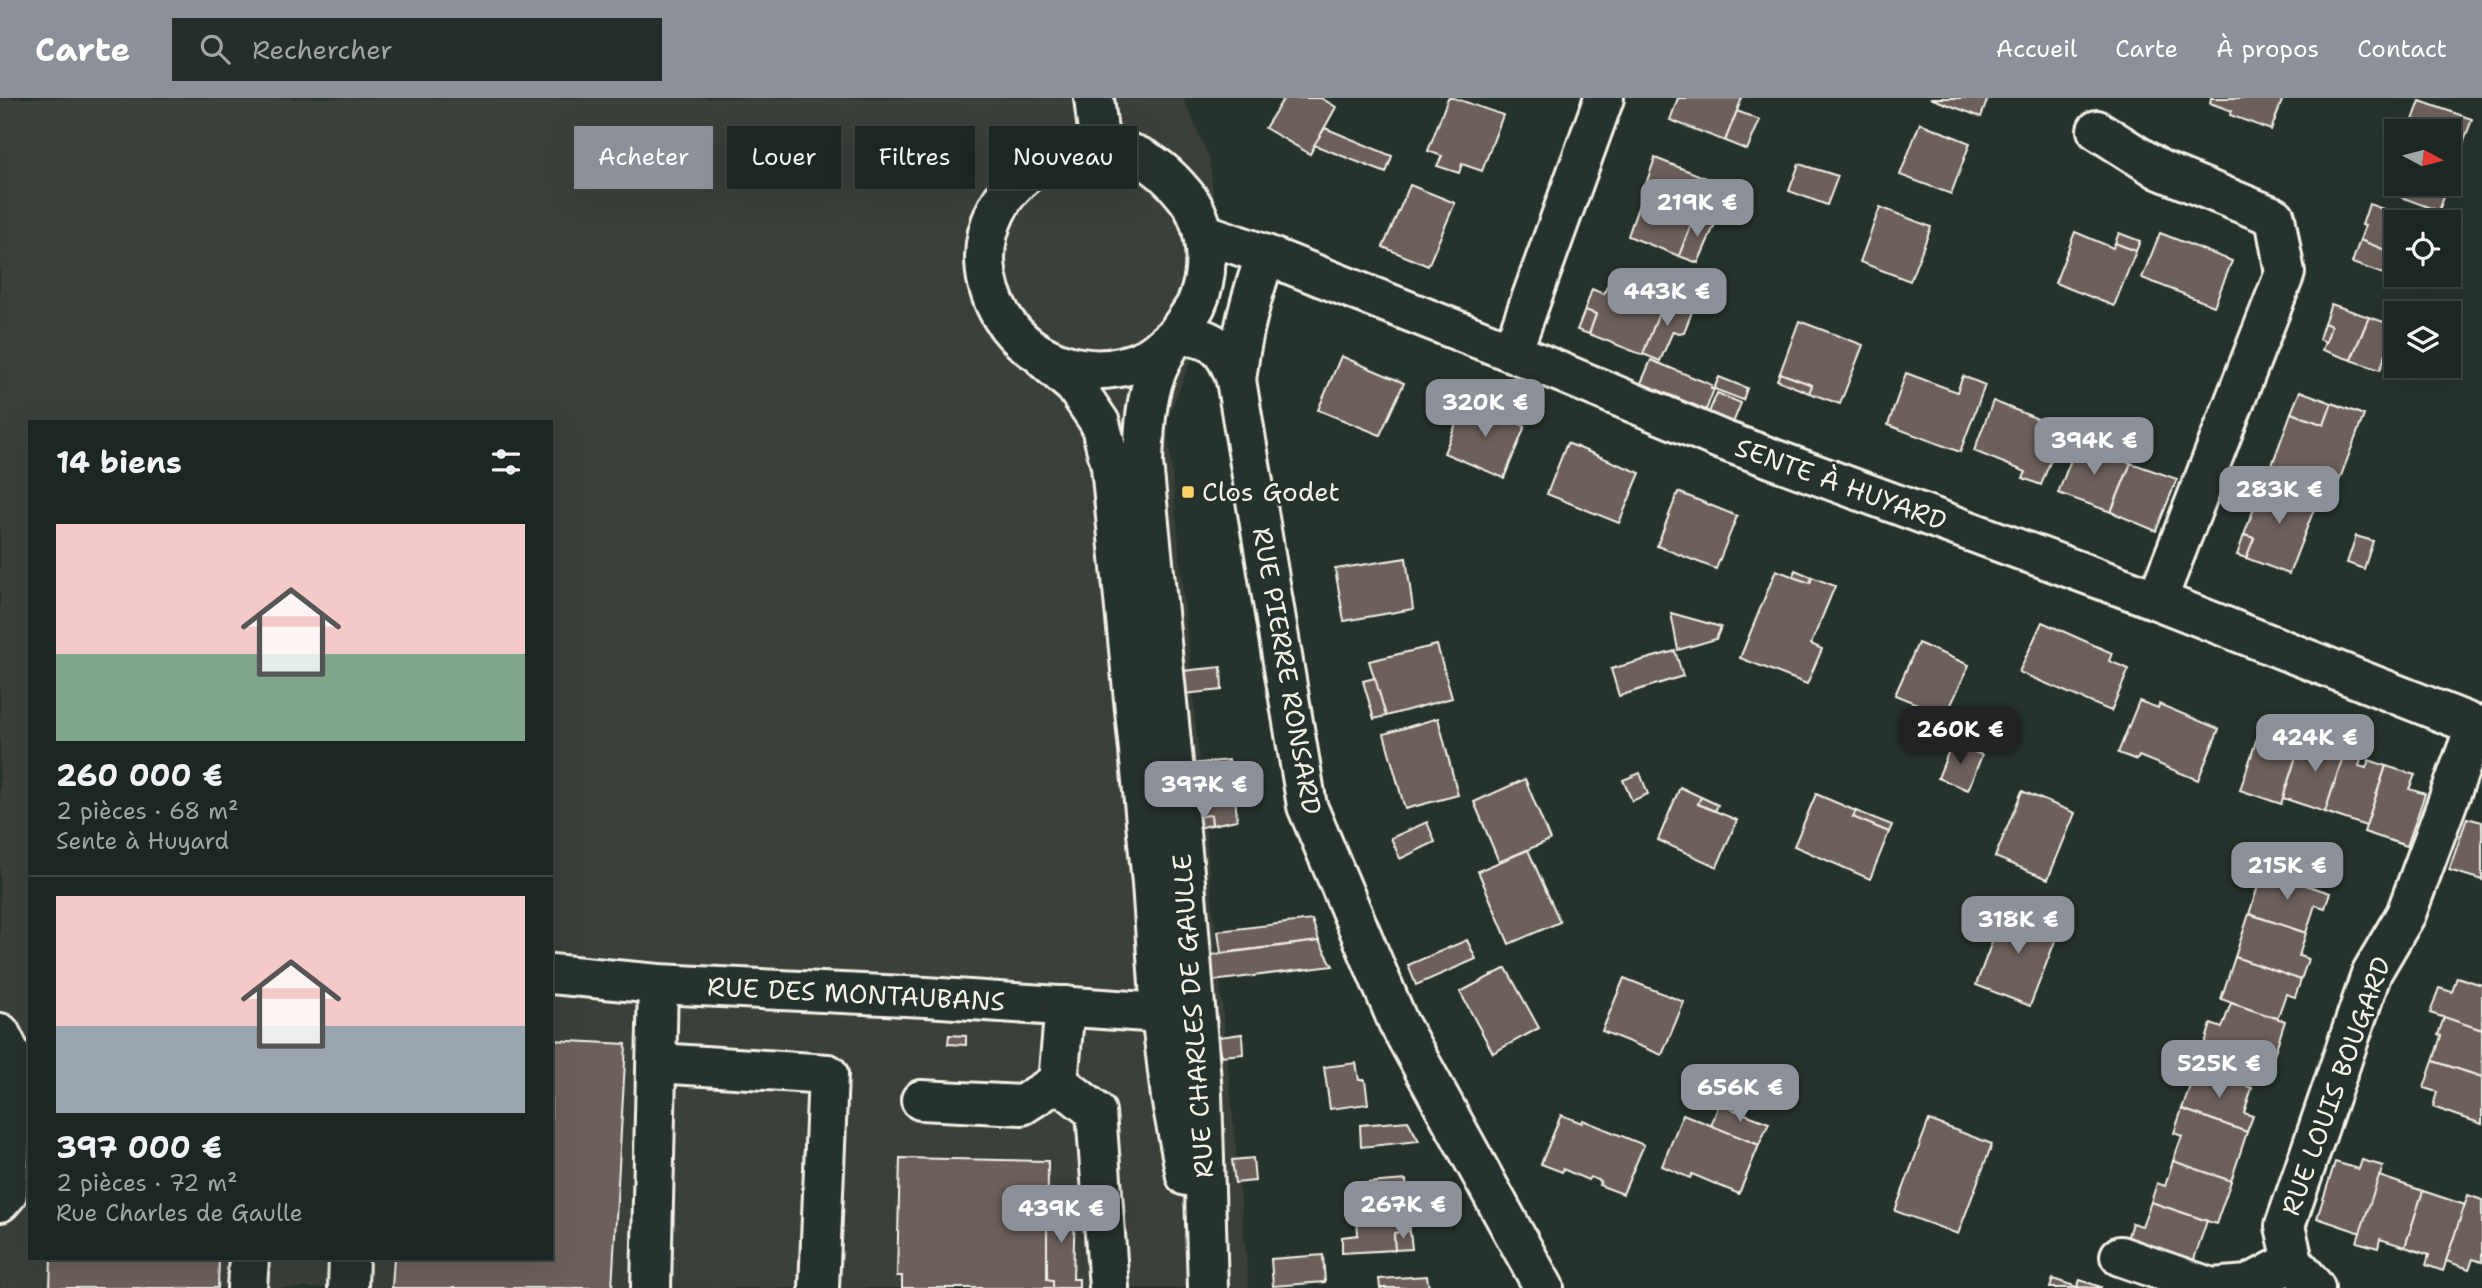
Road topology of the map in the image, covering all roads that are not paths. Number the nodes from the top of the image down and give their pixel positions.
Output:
1 (1094, 98) edge
2 (1604, 98) edge
3 (1097, 126) edge
4 (2097, 130) dead end
5 (1137, 156) edge
6 (1010, 189) edge
7 (1203, 233) junction
8 (1266, 256) junction
9 (1176, 335) junction
10 (1512, 352) junction
11 (1040, 355) junction
12 (1236, 380) junction
13 (2157, 600) junction
14 (2479, 727) edge
15 (553, 974) edge
16 (658, 984) junction
17 (1065, 1006) junction
18 (1161, 1013) junction
19 (0, 1033) edge
20 (657, 1063) junction
21 (1058, 1082) junction
22 (920, 1100) dead end
23 (0, 1202) edge
24 (2120, 1256) dead end
25 (249, 1260) edge
26 (349, 1260) edge
27 (2304, 1275) edge
28 (1207, 1286) edge
29 (247, 1288) edge
30 (348, 1288) edge
31 (651, 1288) edge
32 (819, 1288) edge
33 (1109, 1288) edge
34 (1544, 1288) edge

1 - 3 street
2 - 10 street
4 - 13 street
5 - 7 street
6 - 11 street
7 - 8 street, SENTE À HUYARD
7 - 9 street
8 - 10 street, SENTE À HUYARD
8 - 12 street, RUE PIERRE RONSARD
9 - 11 street
9 - 12 street, RUE PIERRE RONSARD
9 - 28 street, RUE CHARLES DE GAULLE
10 - 13 street, SENTE À HUYARD
11 - 18 street, RUE CHARLES DE GAULLE
12 - 34 street, RUE PIERRE RONSARD
13 - 14 street, SENTE À HUYARD
14 - 27 street, RUE LOUIS BOUGARD
15 - 16 street, RUE DES MONTAUBANS
16 - 17 street, RUE DES MONTAUBANS
16 - 20 street
17 - 18 street, RUE DES MONTAUBANS
17 - 21 street
18 - 28 street, RUE CHARLES DE GAULLE
19 - 23 street
20 - 31 street
20 - 32 street
21 - 22 street
21 - 33 street
24 - 27 street
25 - 29 street
26 - 30 street

